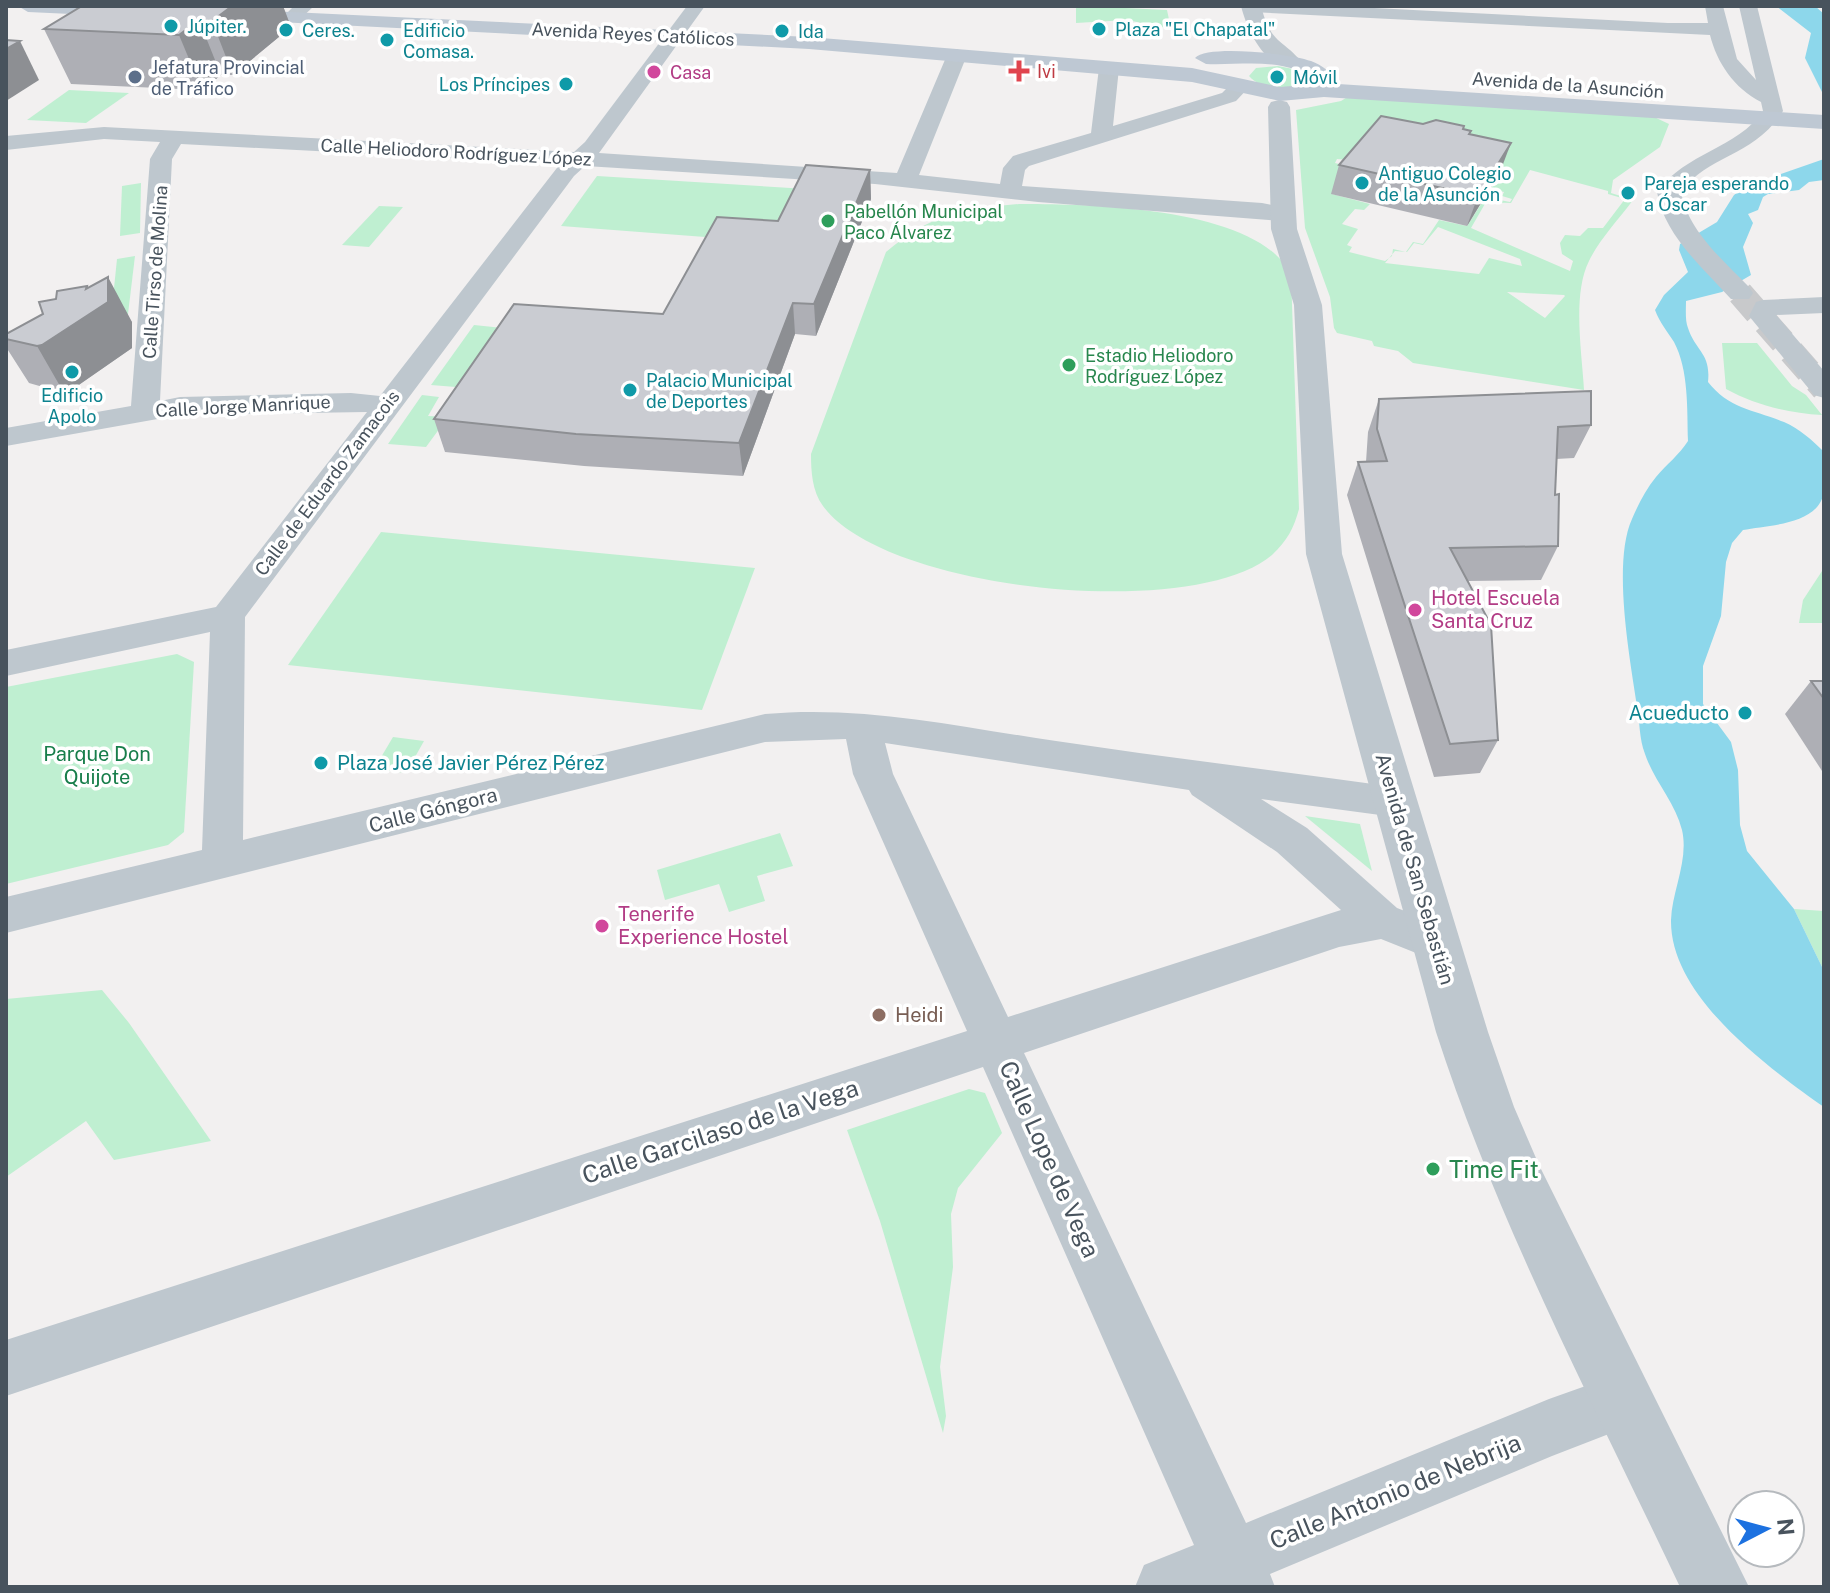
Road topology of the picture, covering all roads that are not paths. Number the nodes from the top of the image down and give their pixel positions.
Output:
1 (28, 6) edge
2 (375, 6) edge
3 (1639, 6) edge
4 (1714, 6) edge
5 (1748, 6) edge
6 (153, 12) edge
7 (298, 12) edge
8 (1252, 12) edge
9 (213, 15) edge
10 (687, 20) edge
11 (1668, 29) junction
12 (1718, 29) junction
13 (957, 55) junction
14 (1725, 57) junction
15 (1244, 61) junction
16 (1290, 61) junction
17 (1312, 67) junction
18 (1109, 68) junction
19 (1324, 90) junction
20 (1253, 91) junction
21 (1765, 97) junction
22 (1824, 101) edge
23 (1824, 122) edge
24 (1101, 136) junction
25 (172, 139) junction
26 (6, 143) edge
27 (6, 149) edge
28 (577, 161) junction
29 (912, 169) junction
30 (860, 181) junction
31 (1010, 192) junction
32 (1283, 214) junction
33 (1740, 293) tunnel mouth
34 (1824, 305) edge
35 (1824, 389) edge
36 (386, 405) junction
37 (145, 411) junction
38 (6, 437) edge
39 (228, 616) junction
40 (6, 663) edge
41 (862, 728) junction
42 (1196, 777) junction
43 (1395, 802) junction
44 (222, 862) junction
45 (6, 915) edge
46 (1409, 932) junction
47 (997, 1040) junction
48 (6, 1368) edge
49 (1625, 1400) junction
50 (1238, 1573) edge
51 (1166, 1587) edge
52 (1715, 1587) edge

1 - 6 main road
2 - 10 main road, Avenida Reyes Católicos
3 - 11 street
4 - 12 street
5 - 33 street
7 - 9 main road, Avenida Reyes Católicos
7 - 10 main road, Avenida Reyes Católicos
8 - 11 street
8 - 15 street
8 - 16 street
10 - 13 main road, Avenida Reyes Católicos
10 - 15 main road, Avenida Reyes Católicos
10 - 28 street, Calle de Eduardo Zamacois
11 - 12 street
11 - 14 street
12 - 14 street
13 - 18 main road, Avenida Reyes Católicos
13 - 29 street
14 - 21 street
15 - 16 main road, Avenida Reyes Católicos
15 - 20 main road
16 - 17 main road, Avenida de la Asunción
17 - 19 main road
17 - 21 main road, Avenida de la Asunción
18 - 20 main road, Avenida Reyes Católicos
18 - 24 street
19 - 20 street
19 - 23 main road, Avenida de la Asunción
20 - 24 street
20 - 32 street, Avenida de San Sebastián
21 - 22 main road, Avenida de la Asunción
24 - 31 street
25 - 26 street, Calle Heliodoro Rodríguez López
25 - 27 street, Calle Heliodoro Rodríguez López
25 - 28 street, Calle Heliodoro Rodríguez López
25 - 37 street, Calle Tirso de Molina
28 - 29 street, Calle Heliodoro Rodríguez López
28 - 30 street, Calle Heliodoro Rodríguez López
28 - 36 street, Calle de Eduardo Zamacois
29 - 30 street, Calle Heliodoro Rodríguez López
29 - 31 street, Calle Heliodoro Rodríguez López
30 - 31 street, Calle Heliodoro Rodríguez López
31 - 32 street, Calle Heliodoro Rodríguez López
32 - 43 street, Avenida de San Sebastián
34 - 35 street
36 - 37 street, Calle Jorge Manrique
36 - 39 street, Calle de Eduardo Zamacois
37 - 38 street, Calle Jorge Manrique
39 - 40 street
39 - 44 street
41 - 42 street, Calle Góngora
41 - 44 street, Calle Góngora
41 - 47 street, Calle Lope de Vega
42 - 43 street, Calle Góngora
42 - 46 street
43 - 46 street, Avenida de San Sebastián
44 - 45 street, Calle Góngora
46 - 47 street, Calle Garcilaso de la Vega
46 - 49 street, Avenida de San Sebastián
47 - 48 street, Calle Garcilaso de la Vega
47 - 50 street, Calle Lope de Vega
49 - 50 street, Calle Antonio de Nebrija
49 - 52 street, Avenida de San Sebastián
50 - 51 street, Calle Antonio de Nebrija

